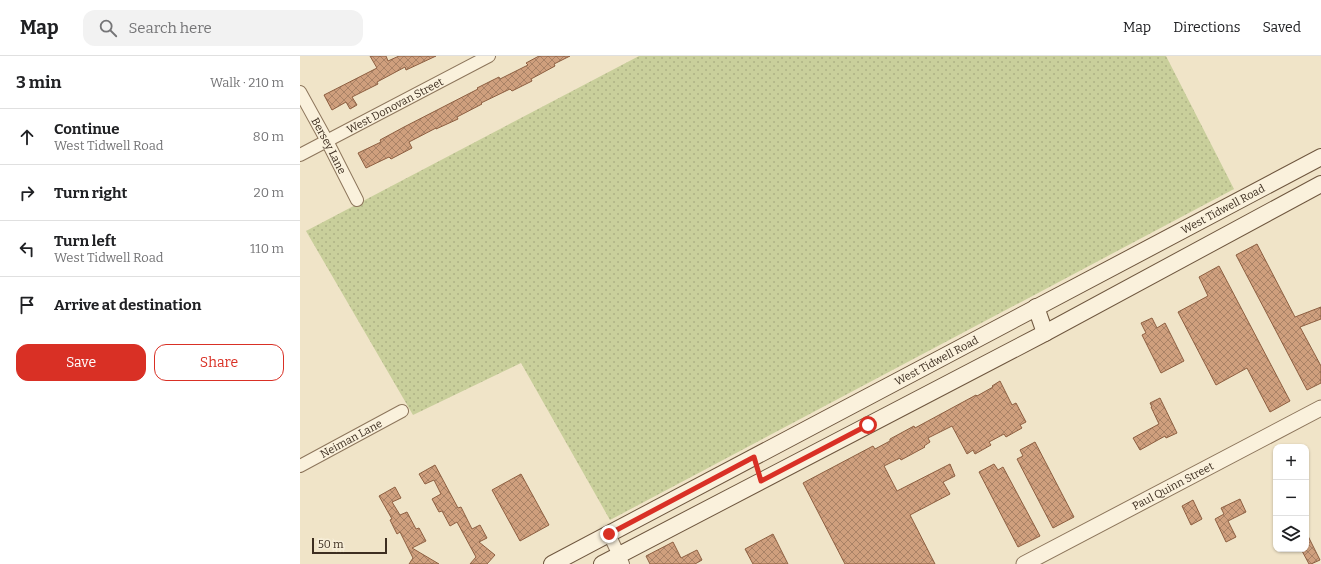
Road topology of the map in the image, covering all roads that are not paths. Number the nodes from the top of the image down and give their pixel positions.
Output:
1 (489, 56) edge
2 (300, 92) edge
3 (327, 141) junction
4 (300, 155) edge
5 (1320, 160) edge
6 (1321, 184) edge
7 (357, 200) dead end
8 (1036, 307) junction
9 (1044, 333) junction
10 (1321, 408) edge
11 (402, 411) dead end
12 (754, 457) junction
13 (300, 466) edge
14 (761, 481) junction
15 (609, 534) junction
16 (620, 560) edge
17 (552, 564) edge
18 (602, 564) edge
19 (1024, 564) edge

1 - 3 street, West Donovan Street
2 - 3 street, Bersey Lane
3 - 4 street, West Donovan Street
3 - 7 street, Bersey Lane
5 - 8 main road, West Tidwell Road
6 - 9 main road
8 - 9 main road
8 - 12 main road, West Tidwell Road
9 - 14 main road
10 - 19 street, Paul Quinn Street
11 - 13 street, Neiman Lane
12 - 14 main road
12 - 15 main road, West Tidwell Road
14 - 16 main road
15 - 16 street
15 - 17 main road, West Tidwell Road
16 - 18 main road

